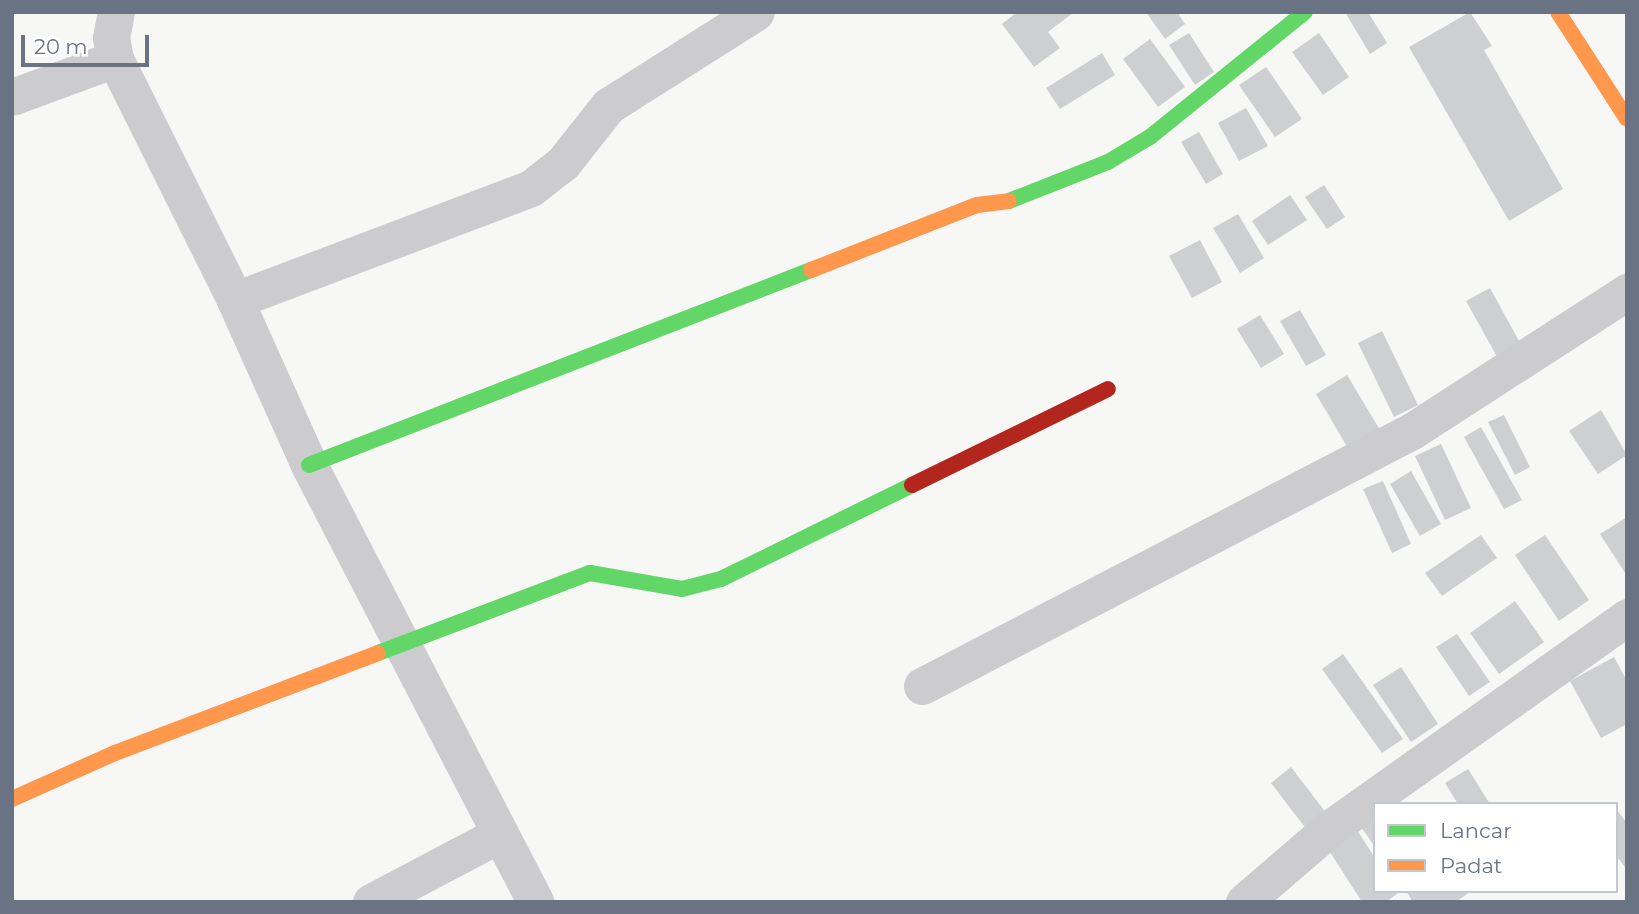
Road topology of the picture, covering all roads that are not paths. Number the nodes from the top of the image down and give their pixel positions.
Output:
1 (116, 12) edge
2 (756, 12) edge
3 (1305, 12) edge
4 (1558, 12) edge
5 (115, 59) junction
6 (12, 97) edge
7 (1627, 119) edge
8 (1627, 292) edge
9 (235, 300) junction
10 (1108, 389) dead end
11 (309, 465) junction
12 (1627, 617) edge
13 (403, 648) junction
14 (922, 686) dead end
15 (12, 799) edge
16 (498, 835) junction
17 (371, 902) edge
18 (536, 902) edge
19 (1244, 902) edge

1 - 5 street
2 - 9 street
3 - 11 street
4 - 7 street
5 - 6 street
5 - 9 street
8 - 14 street
9 - 11 street
10 - 13 street
11 - 13 street
12 - 19 street
13 - 15 street
13 - 16 street
16 - 17 street
16 - 18 street

